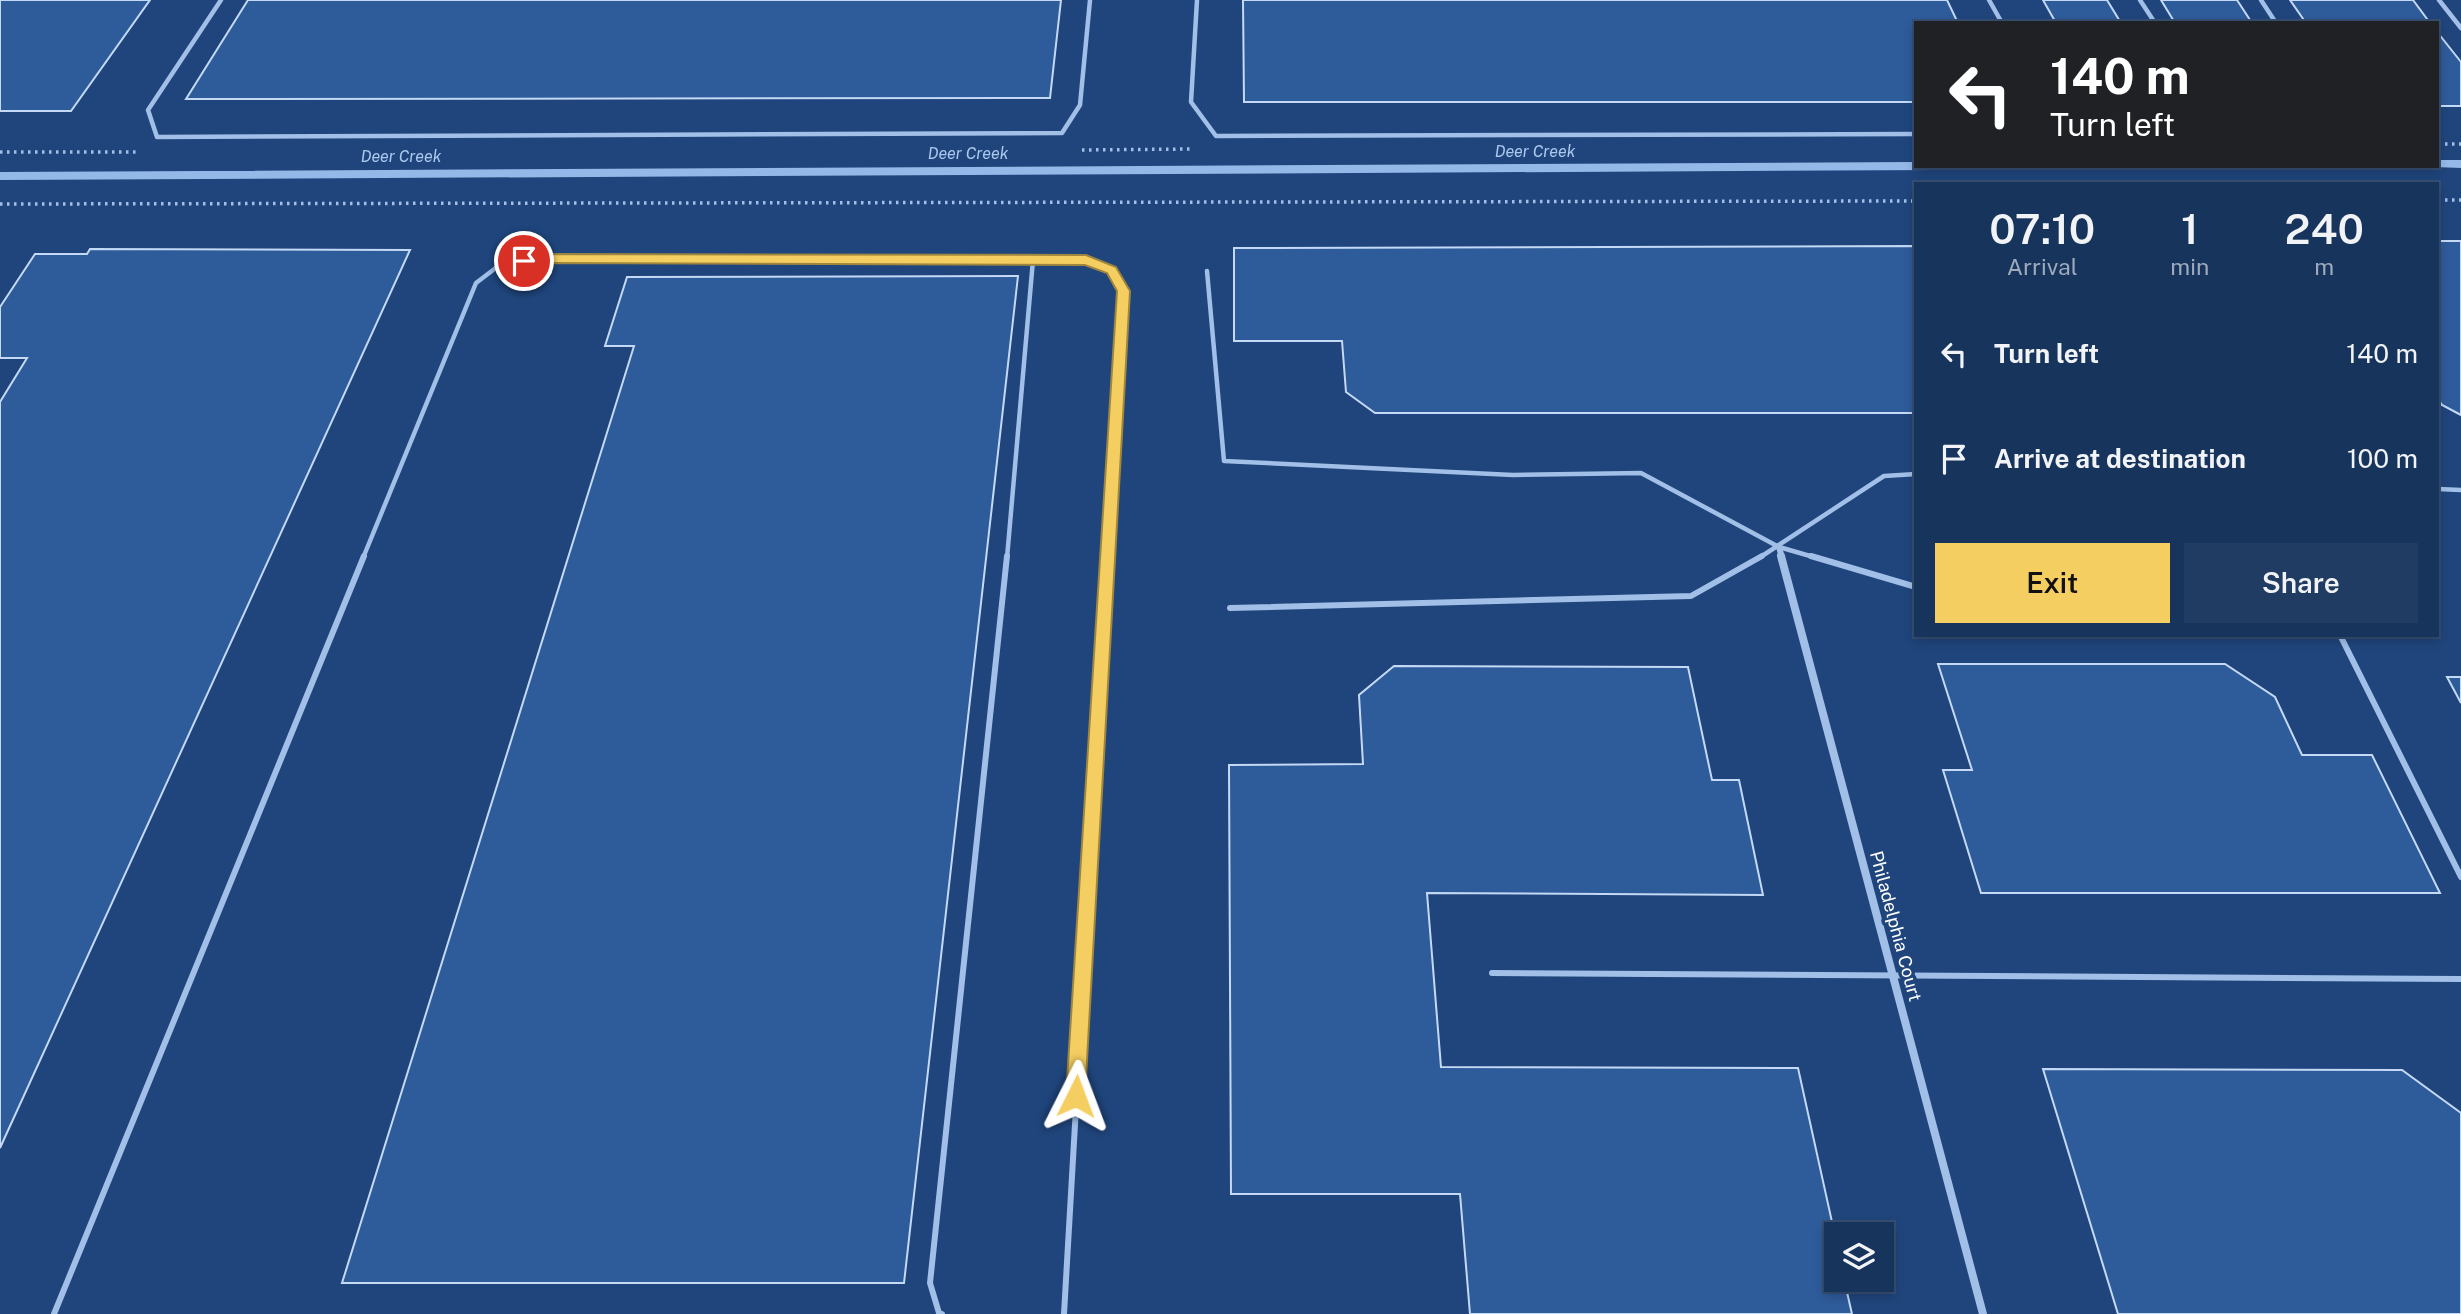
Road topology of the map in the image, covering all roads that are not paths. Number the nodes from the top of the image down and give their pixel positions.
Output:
1 (221, 0) edge
2 (1090, 0) edge
3 (1197, 0) edge
4 (1989, 0) edge
5 (2140, 0) edge
6 (2261, 0) edge
7 (2439, 0) edge
8 (2001, 21) edge
9 (2154, 21) edge
10 (2275, 21) edge
11 (2461, 28) edge
12 (1914, 134) edge
13 (1033, 260) junction
14 (1207, 271) dead end
15 (1914, 474) edge
16 (2439, 489) edge
17 (2461, 490) edge
18 (1779, 547) junction
19 (1914, 586) edge
20 (1230, 608) dead end
21 (2341, 637) edge
22 (2461, 877) edge
23 (1492, 972) dead end
24 (1893, 973) junction
25 (2461, 979) edge
26 (54, 1314) edge
27 (942, 1314) edge
28 (1064, 1314) edge
29 (1983, 1314) edge

1 - 2 lane
3 - 12 lane
4 - 8 lane
5 - 9 lane
6 - 10 lane
7 - 11 lane
13 - 26 lane
13 - 27 lane
13 - 28 lane
14 - 18 lane
15 - 18 lane
16 - 17 lane
18 - 19 lane
18 - 20 lane
18 - 24 street, Philadelphia Court
21 - 22 lane
23 - 24 lane
24 - 25 lane
24 - 29 street, Philadelphia Court

